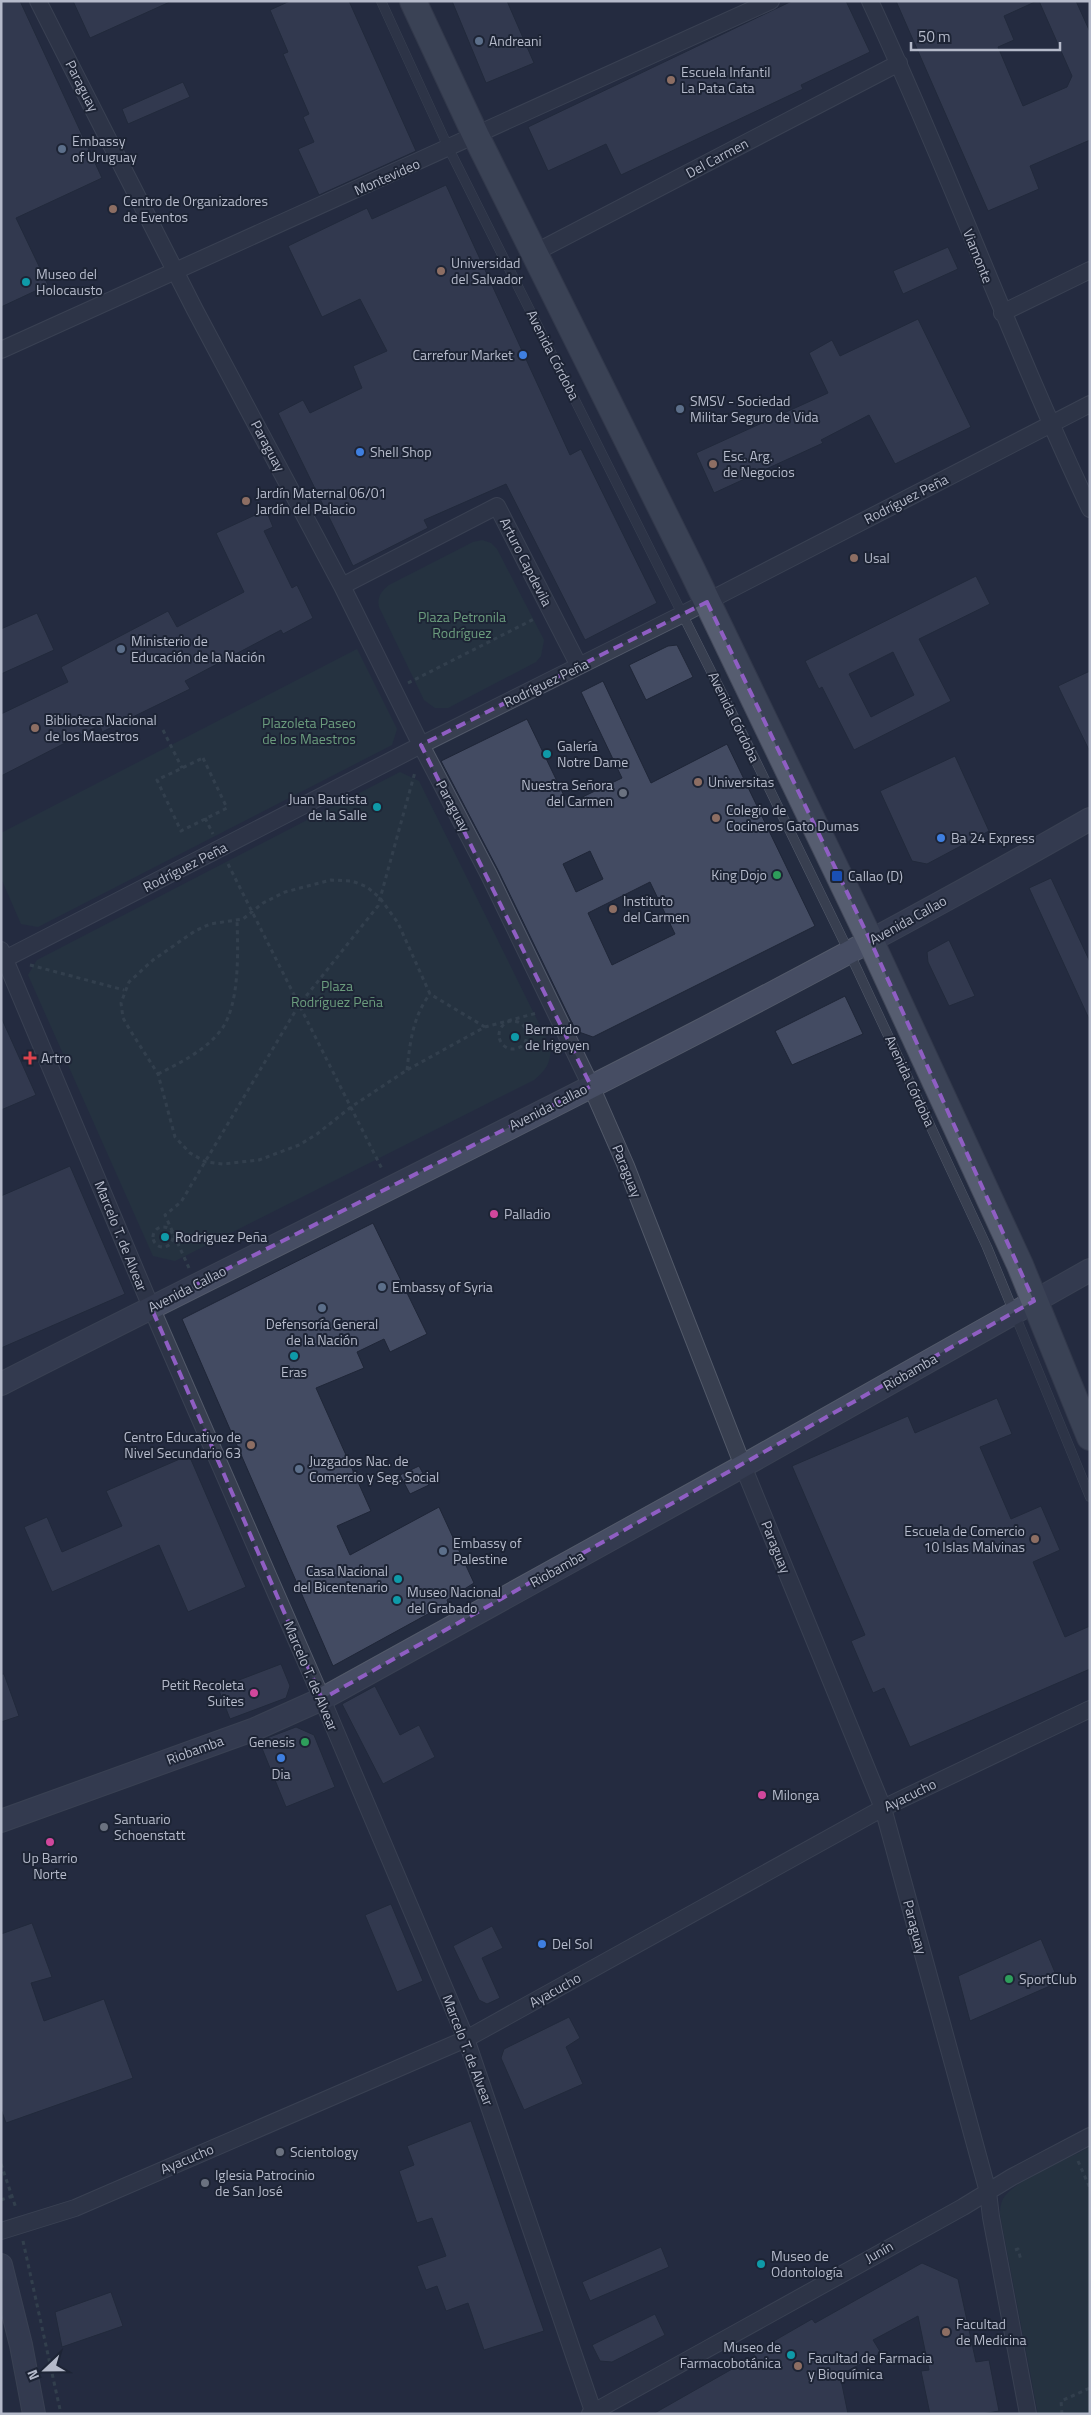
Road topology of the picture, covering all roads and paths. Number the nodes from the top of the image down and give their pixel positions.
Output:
1 (38, 1) edge
2 (381, 1) edge
3 (413, 1) edge
4 (771, 1) edge
5 (870, 1) edge
6 (899, 63) junction
7 (476, 136) junction
8 (449, 149) junction
9 (534, 254) junction
10 (1090, 270) edge
11 (177, 271) junction
12 (1002, 313) junction
13 (1, 350) edge
14 (1090, 404) edge
15 (1050, 425) junction
16 (1090, 509) edge
17 (342, 586) junction
18 (707, 602) junction
19 (551, 611) junction
20 (683, 614) junction
21 (579, 666) junction
22 (394, 690) junction
23 (163, 730) dead end
24 (421, 745) junction
25 (182, 768) junction
26 (1090, 819) edge
27 (220, 848) junction
28 (380, 898) junction
29 (252, 910) junction
30 (237, 920) junction
31 (860, 946) junction
32 (3, 957) edge
33 (124, 990) junction
34 (430, 994) junction
35 (299, 1005) junction
36 (554, 1009) junction
37 (510, 1020) junction
38 (485, 1027) junction
39 (407, 1070) junction
40 (158, 1074) junction
41 (591, 1086) junction
42 (351, 1107) junction
43 (206, 1162) junction
44 (391, 1187) junction
45 (173, 1233) junction
46 (1090, 1270) edge
47 (196, 1285) junction
48 (1024, 1306) junction
49 (150, 1308) junction
50 (1, 1384) edge
51 (1090, 1437) edge
52 (744, 1466) junction
53 (1090, 1497) edge
54 (322, 1699) junction
55 (1090, 1709) edge
56 (883, 1808) junction
57 (1, 1821) edge
58 (466, 2039) junction
59 (1090, 2136) edge
60 (1, 2164) edge
61 (1081, 2167) dead end
62 (1090, 2188) edge
63 (988, 2192) junction
64 (12, 2196) junction
65 (1, 2200) edge
66 (22, 2225) junction
67 (1, 2231) edge
68 (1, 2265) edge
69 (1090, 2388) edge
70 (593, 2413) edge
71 (34, 2414) edge
72 (61, 2414) edge
73 (1028, 2414) edge
74 (1062, 2414) edge

1 - 11 street, Paraguay
2 - 8 lane, Avenida Córdoba
3 - 7 main road, Avenida Córdoba
4 - 7 street, Montevideo
5 - 6 street, Viamonte
6 - 9 street, Del Carmen
6 - 12 street, Viamonte
7 - 8 street, Montevideo
7 - 9 main road, Avenida Córdoba
8 - 11 street, Montevideo
8 - 20 lane, Avenida Córdoba
9 - 18 main road, Avenida Córdoba
10 - 12 street
11 - 13 street, Montevideo
11 - 17 street, Paraguay
12 - 15 street, Viamonte
14 - 15 street, Rodríguez Peña
15 - 16 street, Viamonte
15 - 18 street, Rodríguez Peña
17 - 19 street, Arturo Capdevila
17 - 22 street, Paraguay
18 - 20 street, Rodríguez Peña
18 - 31 main road, Avenida Córdoba
19 - 21 street, Arturo Capdevila
19 - 22 path
20 - 21 street, Rodríguez Peña
20 - 31 lane, Avenida Córdoba
21 - 24 street, Rodríguez Peña
22 - 24 street, Paraguay
23 - 25 path
24 - 27 street, Rodríguez Peña
24 - 28 path
24 - 36 street, Paraguay
25 - 25 path
26 - 31 main road, Avenida Callao
27 - 29 path
27 - 32 street, Rodríguez Peña
28 - 29 path
28 - 34 path
28 - 35 path
29 - 30 path
29 - 35 path
30 - 33 path
30 - 40 path
31 - 41 main road, Avenida Callao
31 - 48 main road, Avenida Córdoba
32 - 33 path
32 - 49 street, Marcelo T. de Alvear
33 - 40 path
34 - 38 path
34 - 39 path
35 - 42 path
35 - 43 path
36 - 37 path
36 - 41 street, Paraguay
37 - 37 path
37 - 38 path
38 - 39 path
39 - 42 path
40 - 43 path
41 - 44 main road, Avenida Callao
41 - 52 street, Paraguay
42 - 43 path
42 - 44 path
43 - 45 path
44 - 47 main road, Avenida Callao
45 - 45 path
45 - 47 path
46 - 48 main road, Riobamba
47 - 49 main road, Avenida Callao
48 - 51 main road, Avenida Córdoba
48 - 52 main road, Riobamba
48 - 53 lane, Avenida Córdoba
49 - 50 main road, Avenida Callao
49 - 54 street, Marcelo T. de Alvear
52 - 54 main road, Riobamba
52 - 56 street, Paraguay
54 - 57 main road, Riobamba
54 - 58 street, Marcelo T. de Alvear
55 - 56 street, Ayacucho
56 - 58 street, Ayacucho
56 - 63 street, Paraguay
58 - 66 street, Ayacucho
58 - 70 street, Marcelo T. de Alvear
59 - 63 street, Junín
60 - 64 path
61 - 62 path
63 - 70 street, Junín
63 - 73 street, Paraguay
64 - 65 path
64 - 66 path
66 - 67 street, Ayacucho
66 - 72 path
68 - 71 main road
69 - 74 path

